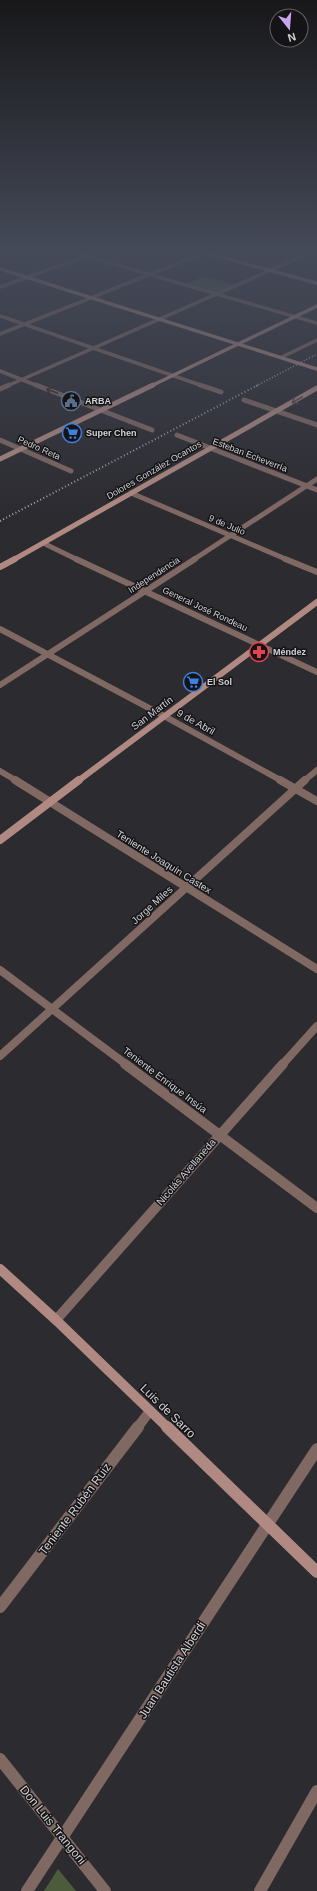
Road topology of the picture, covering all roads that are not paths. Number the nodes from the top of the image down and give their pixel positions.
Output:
1 (66, 338) edge
2 (117, 338) edge
3 (219, 338) edge
4 (250, 338) edge
5 (317, 340) edge
6 (238, 344) junction
7 (94, 348) junction
8 (282, 358) junction
9 (317, 369) edge
10 (0, 371) edge
11 (172, 375) junction
12 (22, 380) junction
13 (317, 388) edge
14 (0, 389) edge
15 (221, 392) dead end
16 (244, 400) dead end
17 (102, 410) junction
18 (277, 411) junction
19 (317, 425) edge
20 (152, 430) dead end
21 (177, 435) dead end
22 (0, 440) edge
23 (209, 448) junction
24 (20, 449) junction
25 (0, 459) edge
26 (71, 471) dead end
27 (317, 479) edge
28 (307, 486) junction
29 (317, 490) edge
30 (131, 493) junction
31 (231, 535) junction
32 (42, 543) junction
33 (0, 567) edge
34 (317, 572) edge
35 (146, 591) junction
36 (317, 602) edge
37 (0, 629) edge
38 (260, 645) junction
39 (47, 655) junction
40 (317, 672) edge
41 (0, 685) edge
42 (164, 716) junction
43 (317, 770) edge
44 (0, 771) edge
45 (296, 789) junction
46 (317, 801) edge
47 (50, 803) junction
48 (0, 840) edge
49 (186, 888) junction
50 (317, 969) edge
51 (0, 970) edge
52 (52, 1009) junction
53 (317, 1026) edge
54 (0, 1056) edge
55 (220, 1134) junction
56 (317, 1208) edge
57 (0, 1269) edge
58 (56, 1320) junction
59 (150, 1411) junction
60 (317, 1449) edge
61 (267, 1525) junction
62 (317, 1572) edge
63 (0, 1607) edge
64 (0, 1760) edge
65 (317, 1791) edge
66 (62, 1837) junction
67 (27, 1891) edge
68 (106, 1891) edge
69 (260, 1891) edge

1 - 7 street
2 - 7 street
3 - 6 street
4 - 6 street
5 - 8 street
6 - 8 street
6 - 11 street
7 - 11 street
7 - 12 street
8 - 9 street
10 - 12 street
11 - 15 street
11 - 17 street
12 - 14 street
17 -> 12 street
13 -> 18 street, Dolores González Ocantos
16 - 18 street
17 - 20 street
17 - 24 street
18 - 19 street
18 - 23 street, Dolores González Ocantos
21 - 23 street, Esteban Echeverría
22 - 24 street, Pedro Reta
23 - 28 street, Esteban Echeverría
23 - 30 street, Dolores González Ocantos
24 - 25 street
24 - 26 street, Pedro Reta
27 - 28 street, Independencia
28 - 29 street, Esteban Echeverría
28 - 31 street, Independencia
30 - 31 street, 9 de Julio
30 - 32 street, Dolores González Ocantos
31 - 34 street, 9 de Julio
31 - 35 street, Independencia
32 - 33 street, Dolores González Ocantos
32 - 35 street, General José Rondeau
35 - 38 street, General José Rondeau
35 - 39 street, Independencia
36 - 38 street, San Martín
37 - 39 street, 9 de Abril
38 - 40 street, General José Rondeau
38 - 42 street, San Martín
39 - 41 street, Independencia
39 - 42 street, 9 de Abril
42 - 45 street, 9 de Abril
42 - 47 street, San Martín
43 - 45 street, Jorge Miles
44 - 47 street, Teniente Joaquín Castex
45 - 46 street, 9 de Abril
45 - 49 street, Jorge Miles
47 - 48 street, San Martín
47 - 49 street, Teniente Joaquín Castex
49 - 50 street, Teniente Joaquín Castex
49 - 52 street, Jorge Miles
51 - 52 street, Teniente Enrique Insúa
52 - 54 street, Jorge Miles
52 - 55 street, Teniente Enrique Insúa
53 - 55 street, Nicolás Avellaneda
55 - 56 street, Teniente Enrique Insúa
55 - 58 street, Nicolás Avellaneda
57 - 58 street, Luis de Sarro
58 - 59 street, Luis de Sarro
59 - 61 street, Luis de Sarro
59 - 63 street, Teniente Rubén Ruiz
60 - 61 street, Juan Bautista Alberdi
61 - 62 street, Luis de Sarro
61 - 66 street, Juan Bautista Alberdi
64 - 66 street, Don Luis Trangoni
65 - 69 street
66 - 67 street, Juan Bautista Alberdi
66 - 68 street, Don Luis Trangoni

